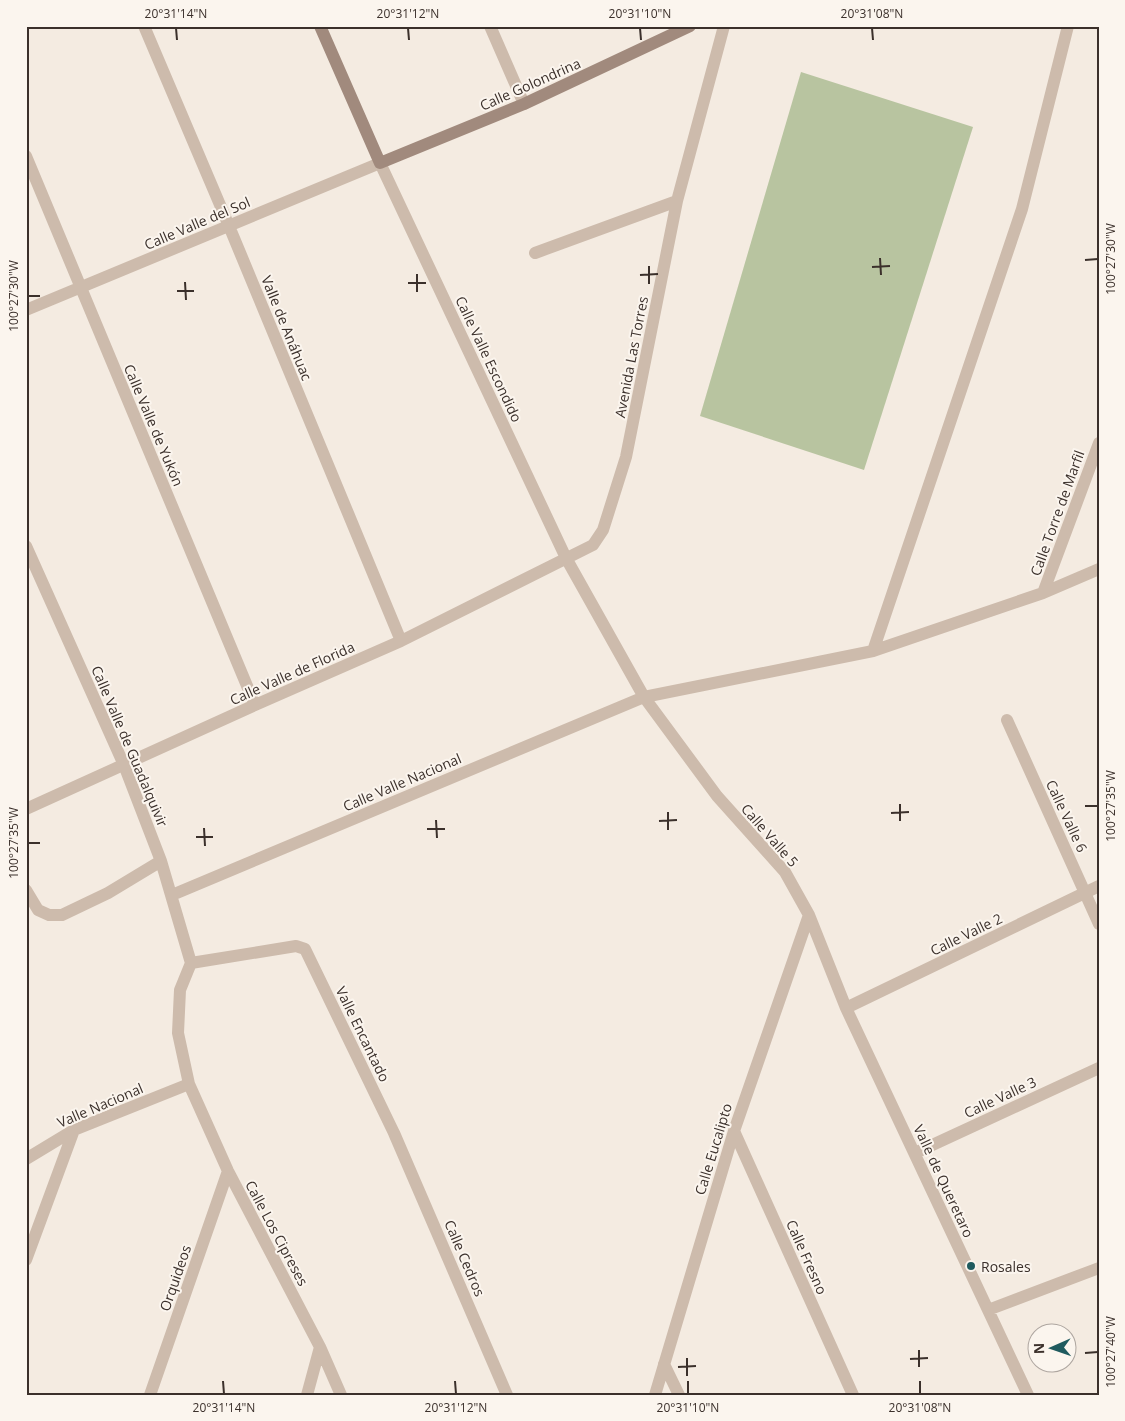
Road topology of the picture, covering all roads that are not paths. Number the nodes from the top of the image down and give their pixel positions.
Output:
1 (144, 26) edge
2 (320, 26) edge
3 (490, 26) edge
4 (690, 26) edge
5 (724, 26) edge
6 (1068, 26) edge
7 (524, 104) junction
8 (26, 156) edge
9 (380, 163) junction
10 (677, 201) junction
11 (229, 226) junction
12 (535, 253) dead end
13 (81, 288) junction
14 (26, 310) edge
15 (1099, 443) edge
16 (26, 546) edge
17 (566, 558) junction
18 (1099, 569) edge
19 (1043, 593) junction
20 (401, 642) junction
21 (873, 651) junction
22 (644, 697) junction
23 (255, 705) junction
24 (1007, 720) dead end
25 (124, 765) junction
26 (26, 809) edge
27 (161, 861) junction
28 (1099, 886) edge
29 (26, 890) edge
30 (1086, 893) junction
31 (172, 895) junction
32 (808, 915) junction
33 (1099, 924) edge
34 (191, 963) junction
35 (846, 1008) junction
36 (1099, 1068) edge
37 (189, 1084) junction
38 (74, 1130) junction
39 (734, 1131) junction
40 (394, 1133) joint
41 (915, 1153) junction
42 (26, 1159) edge
43 (228, 1171) junction
44 (26, 1260) edge
45 (1099, 1268) edge
46 (988, 1310) junction
47 (320, 1347) junction
48 (664, 1364) junction
49 (150, 1395) edge
50 (307, 1395) edge
51 (341, 1395) edge
52 (507, 1395) edge
53 (655, 1395) edge
54 (678, 1395) edge
55 (853, 1395) edge
56 (1028, 1395) edge

1 - 11 street, Valle de Anáhuac
2 - 9 street, Calle Valle Escondido
3 - 7 street
4 - 7 street, Calle Golondrina
5 - 10 street, Avenida Las Torres
6 - 21 street
7 - 9 street, Calle Golondrina
8 - 13 street, Calle Valle de Yukón
9 - 11 street, Calle Valle del Sol
9 - 17 street, Calle Valle Escondido
10 - 12 street
10 - 17 street, Avenida Las Torres
11 - 13 street, Calle Valle del Sol
11 - 20 street, Valle de Anáhuac
13 - 14 street, Calle Valle del Sol
13 - 23 street, Calle Valle de Yukón
15 - 19 street, Calle Torre de Marfil
16 - 25 street, Calle Valle de Guadalquivir
17 - 20 street, Calle Valle de Florida
17 - 22 street, Calle Valle Escondido
18 - 19 street, Calle Valle Nacional
19 - 21 street, Calle Valle Nacional
20 - 23 street, Calle Valle de Florida
21 - 22 street, Calle Valle Nacional
22 - 31 street, Calle Valle Nacional
22 - 32 street, Calle Valle 5
23 - 25 street, Calle Valle de Florida
24 - 30 street, Calle Valle 6
25 - 26 street, Calle Valle de Florida
25 - 27 street, Calle Valle de Guadalquivir
27 - 29 street
27 - 31 street, Calle Valle de Guadalquivir
28 - 30 street, Calle Valle 2
30 - 33 street, Calle Valle 6
30 - 35 street, Calle Valle 2
31 - 34 street, Calle Valle de Guadalquivir
32 - 35 street, Calle Valle 5
32 - 39 street, Calle Eucalipto
34 - 37 street, Calle Los Cipreses
34 - 40 street, Valle Encantado
35 - 41 street, Valle de Queretaro
36 - 41 street, Calle Valle 3
37 - 38 street, Valle Nacional
37 - 43 street, Calle Los Cipreses
38 - 42 street, Valle Nacional
38 - 44 street
39 - 48 street, Calle Eucalipto
39 - 55 street, Calle Fresno
40 - 52 street, Calle Cedros
41 - 46 street, Valle de Queretaro
43 - 47 street, Calle Los Cipreses
43 - 49 street, Orquideos
45 - 46 street
46 - 56 street, Valle de Queretaro
47 - 50 street
47 - 51 street, Calle Los Cipreses
48 - 53 street, Calle Eucalipto
48 - 54 street

